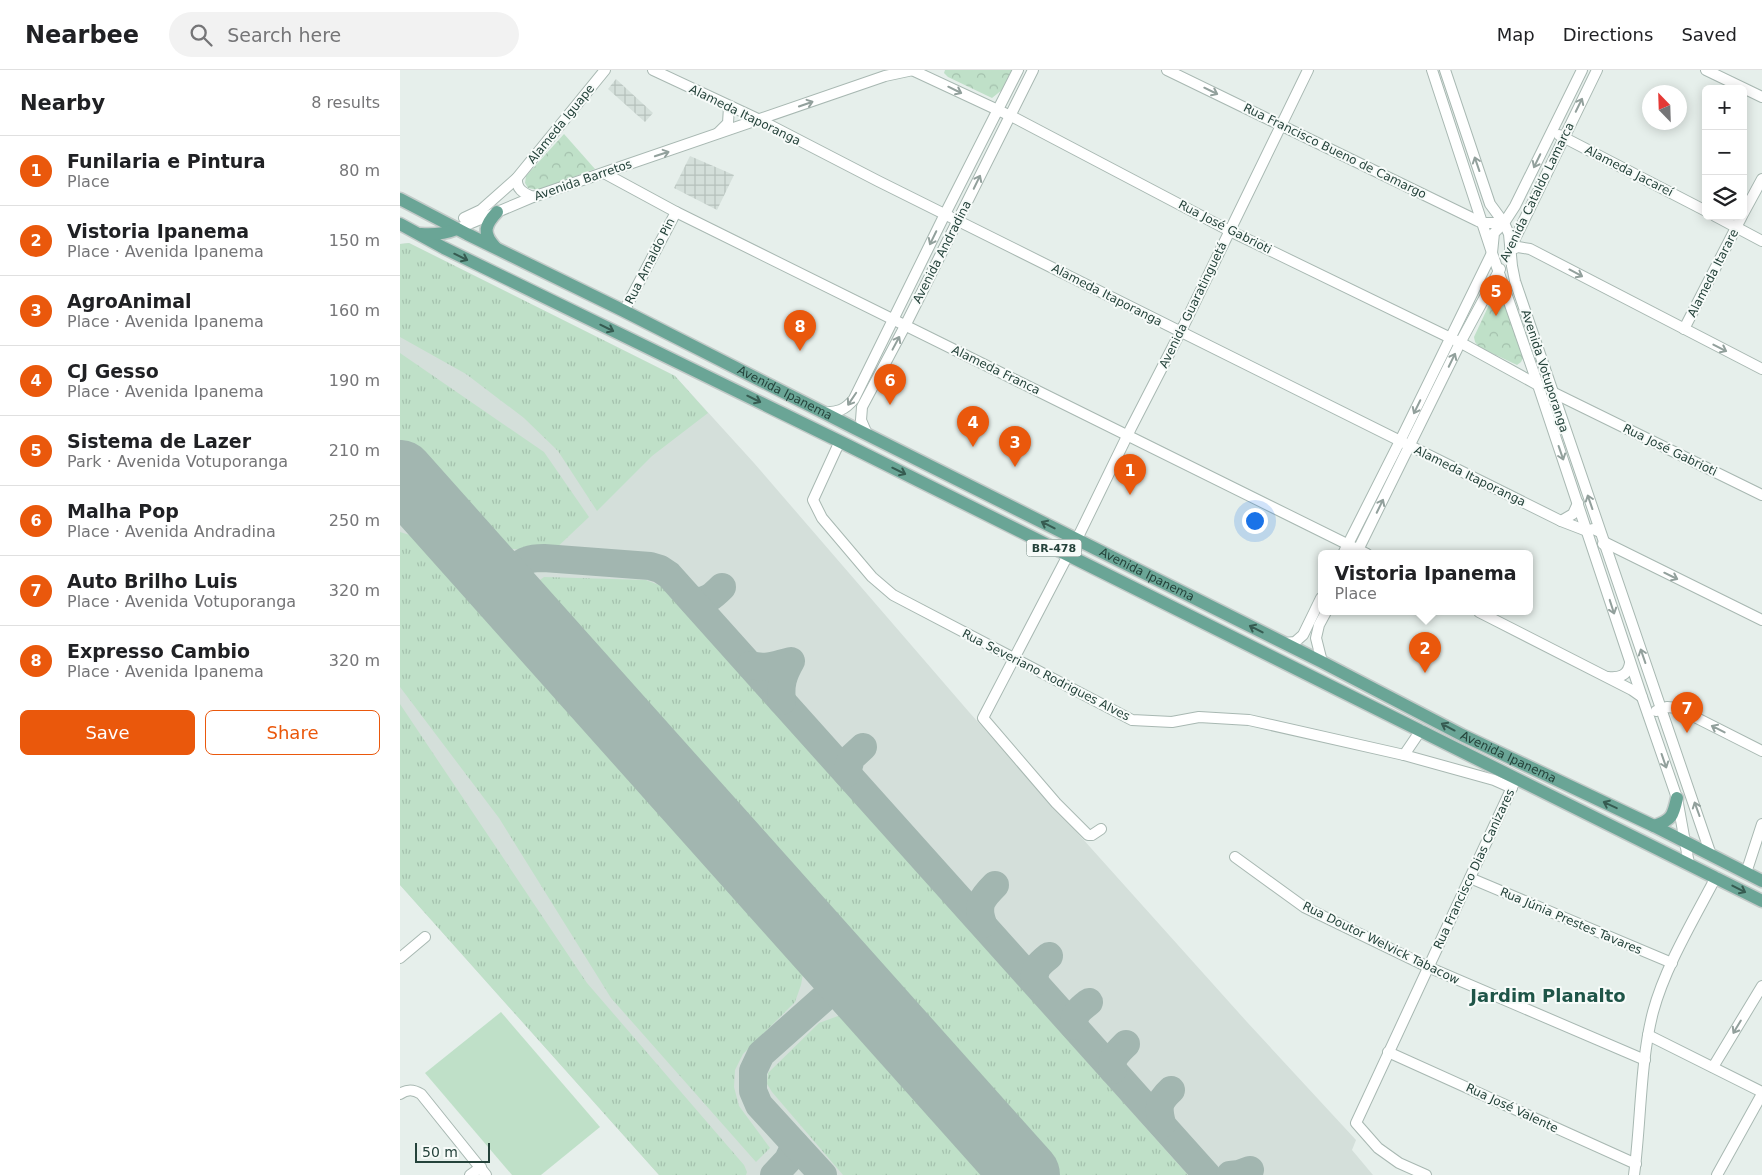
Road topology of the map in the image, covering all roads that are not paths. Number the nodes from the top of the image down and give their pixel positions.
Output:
1 (605, 70) edge
2 (654, 70) edge
3 (912, 70) edge
4 (936, 70) edge
5 (1018, 70) edge
6 (1032, 70) edge
7 (1168, 70) edge
8 (1308, 70) edge
9 (1432, 70) edge
10 (1445, 70) edge
11 (1582, 70) edge
12 (1596, 70) edge
13 (1706, 70) edge
14 (937, 81) junction
15 (1762, 98) edge
16 (729, 107) junction
17 (998, 111) junction
18 (785, 112) junction
19 (1010, 116) junction
20 (760, 120) junction
21 (1280, 125) junction
22 (1551, 131) junction
23 (783, 132) junction
24 (711, 137) junction
25 (1564, 137) junction
26 (625, 166) junction
27 (604, 173) junction
28 (517, 178) junction
29 (1762, 179) edge
30 (624, 184) junction
31 (1474, 197) junction
32 (533, 198) junction
33 (400, 199) edge
34 (1515, 206) junction
35 (1747, 207) edge
36 (1494, 209) junction
37 (1702, 209) edge
38 (496, 212) junction
39 (676, 212) junction
40 (1460, 213) junction
41 (945, 214) junction
42 (1723, 220) edge
43 (1740, 220) edge
44 (958, 221) junction
45 (1483, 223) junction
46 (1504, 223) junction
47 (400, 224) edge
48 (453, 226) junction
49 (1736, 227) junction
50 (1230, 231) junction
51 (418, 234) junction
52 (1762, 240) edge
53 (495, 247) junction
54 (1533, 250) junction
55 (1500, 256) junction
56 (1512, 271) junction
57 (1499, 272) junction
58 (1506, 291) junction
59 (1488, 292) junction
60 (624, 311) junction
61 (893, 319) junction
62 (905, 326) junction
63 (1684, 329) junction
64 (1180, 332) junction
65 (1456, 340) junction
66 (1762, 369) edge
67 (1538, 385) junction
68 (1552, 392) junction
69 (1579, 405) junction
70 (821, 411) junction
71 (1561, 417) junction
72 (867, 434) junction
73 (1128, 434) junction
74 (840, 441) junction
75 (1405, 444) junction
76 (1762, 495) edge
77 (1578, 503) junction
78 (1561, 521) junction
79 (1600, 532) junction
80 (1077, 539) junction
81 (1589, 539) junction
82 (1604, 542) junction
83 (1345, 550) edge
84 (1361, 550) edge
85 (1068, 554) junction
86 (1628, 554) junction
87 (1612, 566) junction
88 (1318, 604) edge
89 (1324, 615) edge
90 (1485, 615) edge
91 (1762, 620) edge
92 (1285, 643) junction
93 (1014, 659) junction
94 (1322, 662) junction
95 (1630, 663) junction
96 (1606, 677) junction
97 (1642, 697) junction
98 (1661, 709) junction
99 (1649, 720) junction
100 (1421, 730) junction
101 (1762, 751) edge
102 (1404, 754) junction
103 (1514, 783) junction
104 (1677, 798) junction
105 (1762, 824) edge
106 (1654, 826) junction
107 (1100, 829) dead end
108 (1685, 842) junction
109 (1711, 855) junction
110 (1236, 857) dead end
111 (1689, 864) junction
112 (1746, 873) junction
113 (1716, 877) junction
114 (1470, 878) junction
115 (1762, 882) edge
116 (1762, 901) edge
117 (425, 937) dead end
118 (401, 954) edge
119 (1672, 963) junction
120 (1428, 968) junction
121 (1762, 986) edge
122 (1648, 1035) junction
123 (1388, 1052) junction
124 (1645, 1060) junction
125 (1713, 1067) junction
126 (1762, 1093) edge
127 (400, 1094) edge
128 (1635, 1170) edge
129 (484, 1171) edge
130 (470, 1175) edge
131 (1426, 1175) edge
132 (1718, 1175) edge

1 - 28 street, Alameda Iguape
2 - 16 street, Alameda Itaporanga
3 - 14 street, Rua José Gabrioti
18 -> 3 street, Avenida Barretos
4 - 14 street
5 - 17 street, Avenida Andradina
6 - 19 street, Avenida Andradina
7 -> 21 street, Rua Francisco Bueno de Camargo
8 - 21 street, Avenida Guaratinguetá
9 - 31 street, Avenida Votuporanga
36 -> 10 street, Avenida Votuporanga
11 - 22 street, Avenida Cataldo Lamarca
25 -> 12 street, Avenida Cataldo Lamarca
13 - 15 street
14 -> 17 street, Rua José Gabrioti
16 - 20 street, Alameda Itaporanga
16 - 24 street, Avenida Barretos
17 - 19 street, Rua José Gabrioti
17 - 41 street, Avenida Andradina
18 - 20 street, Avenida Barretos
18 - 23 street
44 -> 19 street, Avenida Andradina
19 - 50 street, Rua José Gabrioti
20 - 23 street, Alameda Itaporanga
20 - 24 street, Avenida Barretos
21 - 40 street, Rua Francisco Bueno de Camargo
21 - 50 street, Avenida Guaratinguetá
22 - 25 street, Alameda Jacareí
22 -> 34 street, Avenida Cataldo Lamarca
23 - 41 street, Alameda Itaporanga
26 -> 24 street, Avenida Barretos
25 - 37 street, Alameda Jacareí
25 - 55 street, Avenida Cataldo Lamarca
26 - 27 street, Avenida Barretos
26 - 30 street
27 - 30 street, Alameda Franca
27 - 32 street, Avenida Barretos
28 - 32 street
28 - 48 street, Alameda Iguape
29 - 35 street, Alameda Itarare
30 - 39 street, Alameda Franca
31 - 40 street
31 - 45 street, Avenida Votuporanga
32 - 38 street, Avenida Barretos
33 - 48 main road, Avenida Ipanema / BR-478
34 - 36 street, Avenida Cataldo Lamarca
34 - 46 street, Avenida Cataldo Lamarca
36 - 46 street, Avenida Votuporanga
38 - 48 street, Avenida Barretos
38 - 53 main road
39 - 60 street, Rua Arnaldo Pin
39 - 61 street, Alameda Franca
40 - 45 street, Rua Francisco Bueno de Camargo
41 - 44 street, Alameda Itaporanga
41 -> 61 street, Avenida Andradina
42 - 49 street
43 - 49 street, Alameda Itarare
44 - 62 street, Avenida Andradina
44 - 64 street, Alameda Itaporanga
45 - 46 street, Rua Francisco Bueno de Camargo
45 - 55 street, Avenida Votuporanga
46 - 55 street, Avenida Votuporanga
46 - 55 street, Avenida Cataldo Lamarca
47 - 51 main road, Avenida Ipanema / BR-478
48 - 51 main road
48 - 53 main road, Avenida Ipanema / BR-478
49 - 52 street
49 - 63 street, Alameda Itarare
50 - 64 street, Avenida Guaratinguetá
50 - 65 street, Rua José Gabrioti
51 -> 74 main road, Avenida Ipanema / BR-478
53 - 60 main road, Avenida Ipanema / BR-478
54 - 55 street
54 - 56 street
54 -> 63 street
55 - 56 street, Avenida Votuporanga
55 - 57 street, Avenida Cataldo Lamarca
55 - 65 street, Avenida Cataldo Lamarca
56 - 68 street, Avenida Votuporanga
57 - 58 street, Avenida Votuporanga
57 - 59 street, Avenida Cataldo Lamarca
58 - 59 street
58 - 67 street, Avenida Votuporanga
59 - 65 street, Avenida Cataldo Lamarca
60 - 70 main road, Avenida Ipanema / BR-478
61 - 62 street, Alameda Franca
61 -> 70 street, Avenida Andradina
72 -> 62 street, Avenida Andradina
62 - 73 street, Alameda Franca
63 -> 66 street
64 - 73 street, Avenida Guaratinguetá
64 - 75 street, Alameda Itaporanga
65 - 67 street, Rua José Gabrioti
65 - 75 street, Avenida Cataldo Lamarca
67 -> 77 street, Avenida Votuporanga
68 - 69 street, Rua José Gabrioti
68 - 71 street, Avenida Votuporanga
69 - 71 street
69 - 76 street, Rua José Gabrioti
70 - 72 main road, Avenida Ipanema / BR-478
79 -> 71 street, Avenida Votuporanga
80 -> 72 main road, Avenida Ipanema / BR-478
73 - 80 street, Avenida Guaratinguetá
73 - 83 street, Alameda Franca
74 -> 85 main road, Avenida Ipanema / BR-478
74 - 93 street, Rua Severiano Rodrigues Alves
75 - 78 street, Alameda Itaporanga
75 - 83 street, Avenida Cataldo Lamarca
84 -> 75 street, Avenida Cataldo Lamarca
77 - 78 street
77 - 81 street, Avenida Votuporanga
78 - 81 street, Alameda Itaporanga
79 - 81 street
79 - 82 street, Avenida Votuporanga
92 -> 80 main road, Avenida Ipanema / BR-478
81 - 82 street
81 -> 95 street, Avenida Votuporanga
82 - 86 street
82 - 87 street, Avenida Votuporanga
85 - 93 street
85 - 100 main road, Avenida Ipanema / BR-478
86 - 87 street
86 -> 91 street
98 -> 87 street, Avenida Votuporanga
88 - 92 street
89 - 94 street
90 - 96 street
92 - 94 main road, Avenida Ipanema / BR-478
93 - 102 street, Rua Severiano Rodrigues Alves
93 - 107 street
106 -> 94 main road, Avenida Ipanema / BR-478
95 - 96 street
95 - 97 street, Avenida Votuporanga
96 - 97 street
97 - 99 street, Avenida Votuporanga
98 - 99 street
101 -> 98 street
109 -> 98 street, Avenida Votuporanga
99 -> 104 street, Avenida Votuporanga
100 - 102 street
100 - 103 main road, Avenida Ipanema / BR-478
102 - 103 street, Rua Severiano Rodrigues Alves
103 - 111 main road, Avenida Ipanema / BR-478
103 - 114 street, Rua Francisco Dias Canizares
104 - 106 main road
104 - 108 street, Avenida Votuporanga
105 - 112 street
106 - 108 main road, Avenida Ipanema / BR-478
108 - 109 main road, Avenida Ipanema / BR-478
108 - 111 street, Avenida Votuporanga
109 - 112 main road, Avenida Ipanema / BR-478
110 - 120 street, Rua Doutor Welvick Tabacow
111 - 113 main road, Avenida Ipanema / BR-478
112 - 115 main road, Avenida Ipanema / BR-478
113 -> 116 main road, Avenida Ipanema / BR-478
113 - 119 street
114 - 119 street, Rua Júnia Prestes Tavares
114 - 120 street, Rua Francisco Dias Canizares
117 - 118 street
119 - 122 street
120 - 123 street, Rua Francisco Dias Canizares
120 - 124 street, Rua Doutor Welvick Tabacow
121 -> 125 street
122 - 124 street
122 - 125 street
123 - 128 street, Rua José Valente
123 - 131 street, Rua Francisco Dias Canizares
124 - 128 street
125 - 126 street
126 - 132 street
127 - 129 street
129 - 130 street

